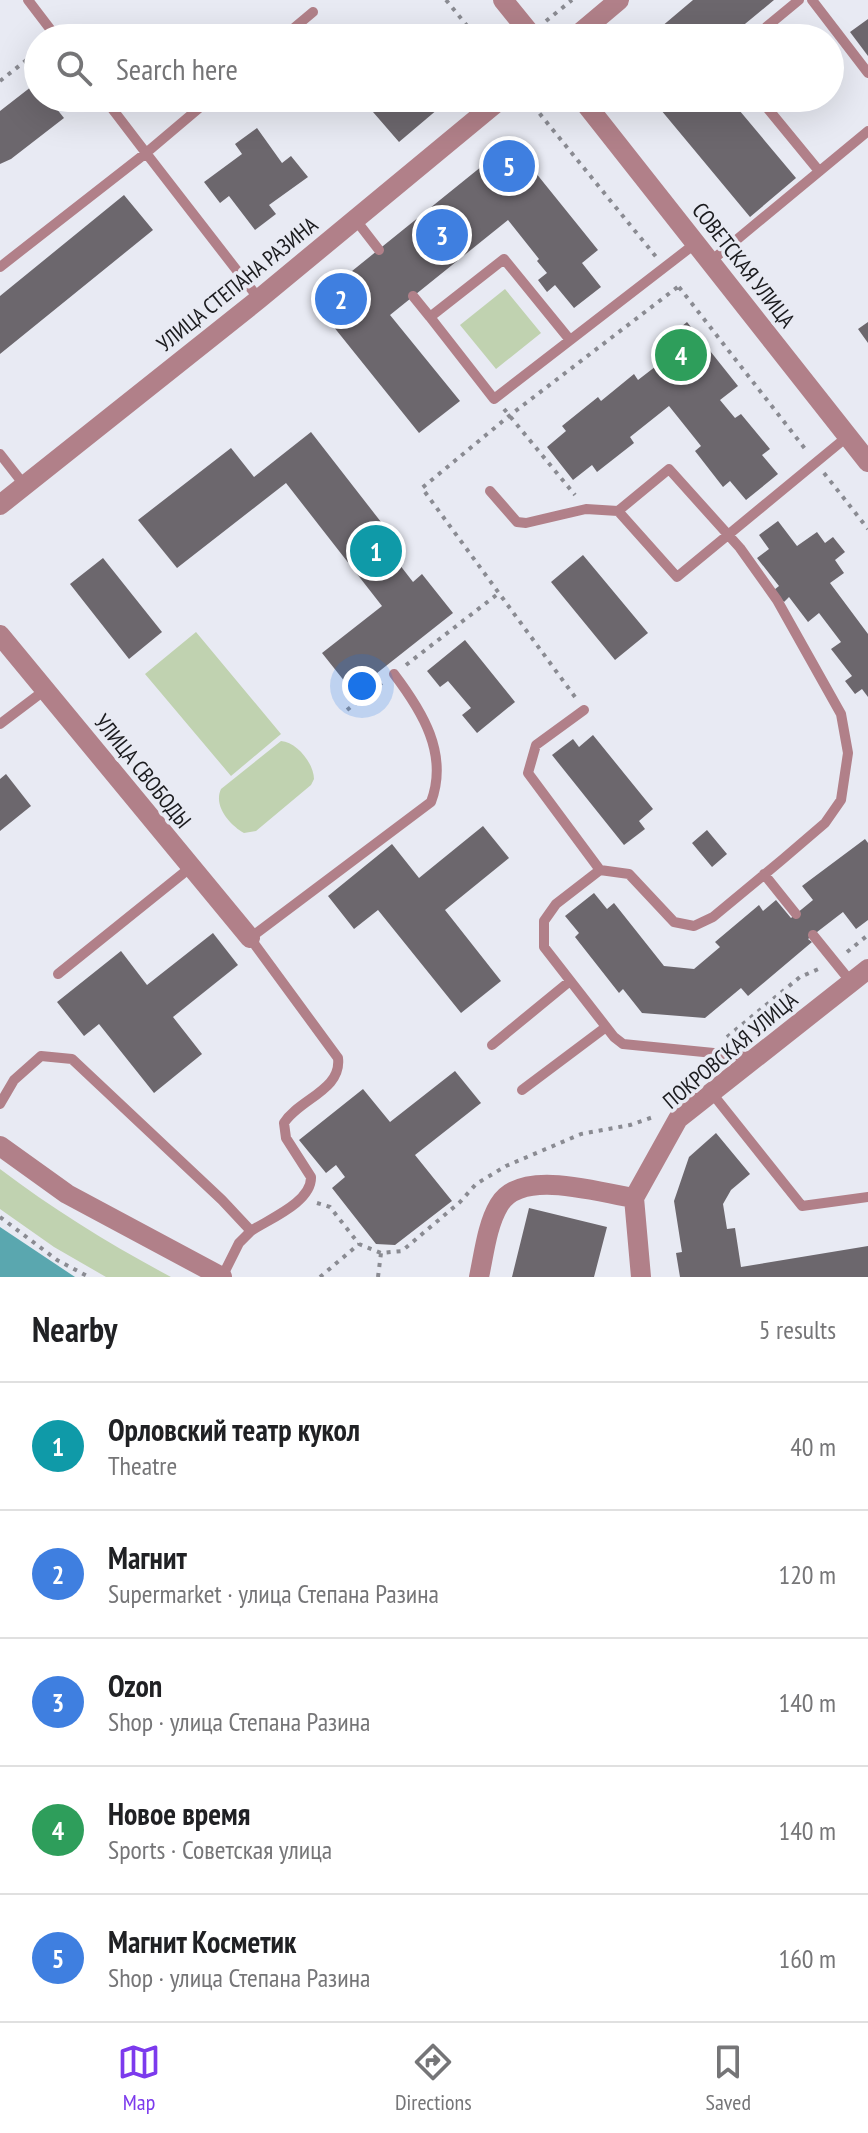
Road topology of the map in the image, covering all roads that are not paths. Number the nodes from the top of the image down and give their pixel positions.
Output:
1 (28, 0) edge
2 (503, 0) edge
3 (619, 0) edge
4 (799, 0) edge
5 (812, 0) edge
6 (313, 12) dead end
7 (46, 24) edge
8 (299, 24) edge
9 (522, 24) edge
10 (591, 24) edge
11 (770, 24) edge
12 (830, 24) edge
13 (844, 42) edge
14 (868, 73) edge
15 (115, 112) edge
16 (194, 112) edge
17 (485, 112) edge
18 (592, 112) edge
19 (771, 112) edge
20 (868, 131) edge
21 (146, 153) junction
22 (819, 171) junction
23 (355, 219) junction
24 (696, 243) junction
25 (379, 250) dead end
26 (711, 261) junction
27 (0, 267) edge
28 (413, 296) dead end
29 (259, 299) junction
30 (430, 317) junction
31 (570, 340) junction
32 (848, 436) junction
33 (0, 454) edge
34 (868, 462) edge
35 (25, 486) junction
36 (490, 491) dead end
37 (0, 505) edge
38 (618, 511) junction
39 (730, 535) junction
40 (0, 635) edge
41 (394, 674) road end
42 (45, 690) junction
43 (584, 710) road end
44 (0, 724) edge
45 (191, 867) junction
46 (600, 870) junction
47 (764, 874) junction
48 (796, 914) dead end
49 (813, 935) dead end
50 (250, 938) junction
51 (868, 969) edge
52 (58, 974) dead end
53 (570, 981) junction
54 (851, 982) junction
55 (606, 1027) junction
56 (492, 1045) dead end
57 (756, 1057) junction
58 (522, 1090) dead end
59 (711, 1092) junction
60 (0, 1104) edge
61 (0, 1146) edge
62 (868, 1197) edge
63 (634, 1198) junction
64 (251, 1231) junction
65 (222, 1277) edge
66 (479, 1277) edge
67 (641, 1277) edge

1 - 7 lane
2 - 9 street
3 - 10 street
4 - 11 lane
5 - 12 lane
6 - 8 lane
13 - 14 lane
15 - 21 lane
16 - 21 lane
17 - 23 street, УЛИЦА СТЕПАНА РАЗИНА
18 - 24 street, СОВЕТСКАЯ УЛИЦА
19 - 22 lane
20 - 22 lane
21 - 27 lane
21 - 29 lane
22 - 26 lane
23 - 25 lane
23 - 29 street, УЛИЦА СТЕПАНА РАЗИНА
24 - 26 street, СОВЕТСКАЯ УЛИЦА
24 - 31 lane
26 - 32 street, СОВЕТСКАЯ УЛИЦА
28 - 30 lane
29 - 35 street, УЛИЦА СТЕПАНА РАЗИНА
30 - 31 lane
30 - 31 lane
32 - 34 street, СОВЕТСКАЯ УЛИЦА
32 - 39 lane
33 - 35 lane
35 - 37 street, УЛИЦА СТЕПАНА РАЗИНА
36 - 38 lane
38 - 39 lane
38 - 39 lane
39 - 47 lane
40 - 42 street, УЛИЦА СВОБОДЫ
41 - 50 lane
42 - 44 lane
42 - 45 street, УЛИЦА СВОБОДЫ
43 - 46 lane
45 - 50 street, УЛИЦА СВОБОДЫ
45 - 52 lane
46 - 47 lane
46 - 53 lane
47 - 48 lane
49 - 54 lane
50 - 64 lane
51 - 54 street, ПОКРОВСКАЯ УЛИЦА
53 - 55 lane
53 - 56 lane
54 - 57 street, ПОКРОВСКАЯ УЛИЦА
55 - 57 lane
55 - 58 lane
57 - 59 street, ПОКРОВСКАЯ УЛИЦА
59 - 62 lane
59 - 63 street, ПОКРОВСКАЯ УЛИЦА
60 - 64 lane
61 - 65 street
63 - 66 street
63 - 67 street
64 - 65 lane

